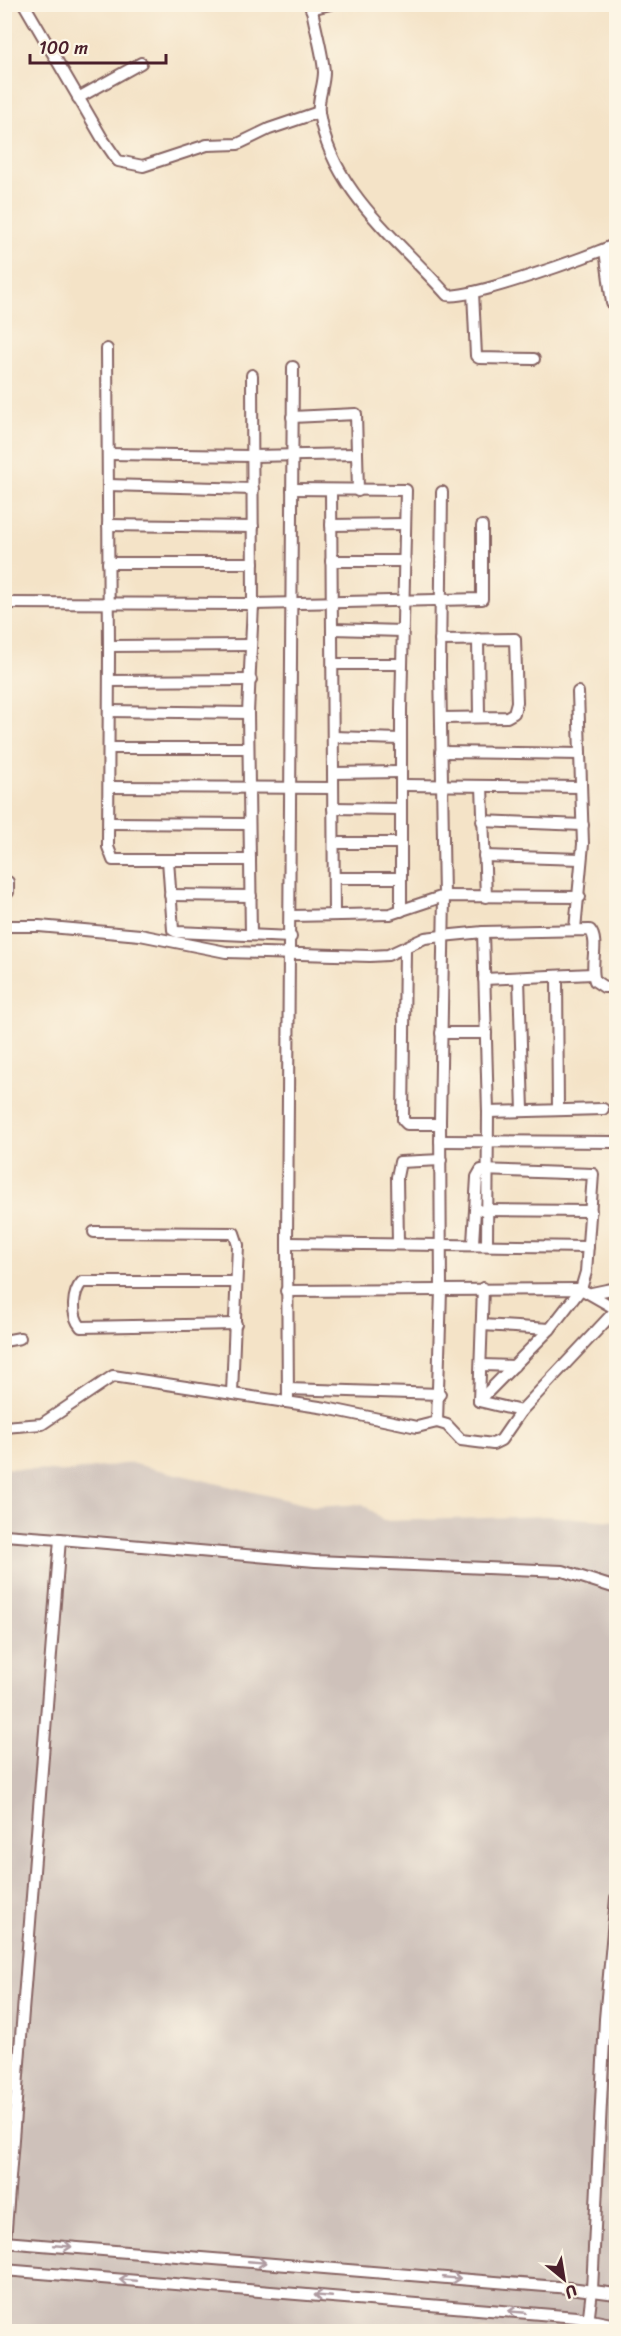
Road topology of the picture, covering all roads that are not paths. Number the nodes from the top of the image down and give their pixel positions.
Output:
1 (24, 4) edge
2 (330, 4) edge
3 (311, 7) edge
4 (141, 63) dead end
5 (78, 98) junction
6 (319, 112) junction
7 (616, 244) edge
8 (605, 250) junction
9 (473, 292) junction
10 (612, 303) dead end
11 (107, 349) dead end
12 (534, 359) dead end
13 (293, 367) dead end
14 (252, 375) dead end
15 (292, 417) junction
16 (108, 454) junction
17 (357, 454) junction
18 (252, 456) junction
19 (292, 456) junction
20 (108, 484) junction
21 (253, 489) junction
22 (292, 489) junction
23 (331, 491) junction
24 (358, 491) junction
25 (442, 492) dead end
26 (405, 524) junction
27 (108, 525) junction
28 (331, 525) junction
29 (482, 526) dead end
30 (254, 527) junction
31 (331, 561) junction
32 (405, 561) junction
33 (108, 562) junction
34 (253, 563) junction
35 (441, 598) junction
36 (108, 602) junction
37 (404, 602) junction
38 (4, 603) edge
39 (292, 603) junction
40 (331, 603) junction
41 (253, 604) junction
42 (333, 629) junction
43 (402, 631) junction
44 (478, 639) junction
45 (440, 640) junction
46 (251, 645) junction
47 (109, 646) junction
48 (333, 664) junction
49 (402, 664) junction
50 (251, 680) junction
51 (109, 681) junction
52 (578, 692) dead end
53 (109, 711) junction
54 (248, 713) junction
55 (479, 716) junction
56 (441, 718) junction
57 (333, 737) junction
58 (401, 739) junction
59 (109, 748) junction
60 (248, 748) junction
61 (441, 752) junction
62 (580, 754) junction
63 (401, 772) junction
64 (333, 773) junction
65 (401, 785) junction
66 (442, 785) junction
67 (249, 786) junction
68 (290, 786) junction
69 (482, 786) junction
70 (110, 787) junction
71 (333, 788) junction
72 (581, 788) junction
73 (333, 808) junction
74 (401, 808) junction
75 (482, 821) junction
76 (109, 823) junction
77 (249, 824) junction
78 (583, 825) junction
79 (334, 843) junction
80 (401, 843) junction
81 (484, 856) junction
82 (581, 859) junction
83 (168, 860) junction
84 (250, 860) junction
85 (334, 878) junction
86 (401, 878) junction
87 (8, 882) dead end
88 (4, 894) edge
89 (170, 896) junction
90 (250, 896) junction
91 (444, 896) junction
92 (486, 897) junction
93 (580, 897) junction
94 (401, 911) junction
95 (334, 914) junction
96 (291, 916) junction
97 (4, 926) edge
98 (582, 930) junction
99 (483, 932) junction
100 (251, 935) junction
101 (442, 936) junction
102 (291, 938) junction
103 (405, 949) junction
104 (291, 953) junction
105 (592, 974) junction
106 (557, 976) junction
107 (519, 978) junction
108 (484, 979) junction
109 (616, 987) edge
110 (441, 1033) junction
111 (486, 1033) junction
112 (603, 1109) dead end
113 (558, 1110) junction
114 (523, 1111) junction
115 (488, 1112) junction
116 (440, 1125) junction
117 (487, 1140) junction
118 (440, 1141) junction
119 (616, 1142) edge
120 (441, 1160) junction
121 (488, 1170) junction
122 (475, 1210) junction
123 (488, 1210) junction
124 (591, 1211) junction
125 (94, 1232) dead end
126 (287, 1243) junction
127 (473, 1244) junction
128 (487, 1244) junction
129 (398, 1245) junction
130 (441, 1245) junction
131 (588, 1247) junction
132 (236, 1282) junction
133 (483, 1288) junction
134 (616, 1288) edge
135 (580, 1289) junction
136 (441, 1290) junction
137 (286, 1291) junction
138 (592, 1293) junction
139 (616, 1310) edge
140 (236, 1324) junction
141 (482, 1325) junction
142 (550, 1329) junction
143 (20, 1338) dead end
144 (4, 1341) edge
145 (482, 1365) junction
146 (514, 1366) junction
147 (288, 1389) junction
148 (232, 1393) junction
149 (440, 1394) junction
150 (478, 1401) junction
151 (288, 1402) junction
152 (521, 1411) junction
153 (437, 1422) junction
154 (4, 1427) edge
155 (4, 1535) edge
156 (60, 1539) junction
157 (616, 1588) edge
158 (616, 1898) edge
159 (6, 2242) edge
160 (4, 2254) edge
161 (4, 2270) edge
162 (592, 2290) junction
163 (616, 2294) edge
164 (588, 2318) junction
165 (616, 2325) edge
166 (587, 2331) edge

1 - 5 street
2 - 3 street
3 - 6 street
4 - 5 street
5 - 6 street
6 - 9 street
7 - 8 street
8 - 9 street
8 - 10 street
9 - 12 street
11 - 16 street
13 - 15 street
14 - 18 street
15 - 17 street
15 - 19 street
16 - 18 street
16 - 20 street
17 - 19 street
17 - 24 street
18 - 19 street
18 - 21 street
19 - 22 street
20 - 21 street
20 - 27 street
21 - 30 street
22 - 23 street
22 - 39 street
23 - 24 street
23 - 28 street
24 - 26 street
25 - 35 street
26 - 28 street
26 - 32 street
27 - 30 street
27 - 33 street
28 - 31 street
29 - 35 street
30 - 34 street
31 - 32 street
31 - 40 street
32 - 37 street
33 - 34 street
33 - 36 street
34 - 41 street
35 - 37 street
35 - 45 street
36 - 38 street
36 - 41 street
36 - 47 street
37 - 40 street
37 - 43 street
39 - 40 street
39 - 41 street
39 - 68 street
40 - 42 street
41 - 46 street
42 - 43 street
42 - 48 street
43 - 49 street
44 - 45 street
44 - 55 street
44 - 55 street
45 - 56 street
46 - 47 street
46 - 50 street
47 - 51 street
48 - 49 street
48 - 57 street
49 - 58 street
50 - 51 street
50 - 54 street
51 - 53 street
52 - 62 street
53 - 54 street
53 - 59 street
54 - 60 street
55 - 56 street
56 - 61 street
57 - 58 street
57 - 64 street
58 - 63 street
59 - 60 street
59 - 70 street
60 - 67 street
61 - 62 street
61 - 66 street
62 - 72 street
63 - 64 street
63 - 65 street
64 - 71 street
65 - 66 street
65 - 74 street
66 - 69 street
66 - 91 street
67 - 68 street
67 - 70 street
67 - 77 street
68 - 71 street
68 - 96 street
69 - 72 street
69 - 75 street
70 - 76 street
71 - 73 street
72 - 78 street
73 - 74 street
73 - 79 street
74 - 80 street
75 - 78 street
75 - 81 street
76 - 77 street
76 - 83 street
77 - 84 street
78 - 82 street
79 - 80 street
79 - 85 street
80 - 86 street
81 - 82 street
81 - 92 street
82 - 93 street
83 - 84 street
83 - 89 street
84 - 90 street
85 - 86 street
85 - 95 street
86 - 94 street
87 - 88 street
89 - 90 street
89 - 100 street
90 - 100 street
91 - 92 street
91 - 94 street
91 - 101 street
92 - 93 street
93 - 98 street
94 - 95 street
95 - 96 street
96 - 102 street
97 - 104 street
98 - 99 street
98 - 105 street
99 - 101 street
99 - 108 street
100 - 102 street
101 - 103 street
101 - 110 street
102 - 104 street
103 - 104 street
103 - 116 street
104 - 126 street
105 - 106 street
105 - 109 street
106 - 107 street
106 - 113 street
107 - 108 street
107 - 114 street
108 - 111 street
110 - 111 street
110 - 116 street
111 - 115 street
112 - 113 street
113 - 114 street
114 - 115 street
115 - 117 street
116 - 118 street
117 - 118 street
117 - 119 street
117 - 121 street
118 - 120 street
120 - 129 street
120 - 130 street
121 - 122 street
121 - 123 street
121 - 124 street
122 - 123 street
122 - 127 street
123 - 124 street
123 - 128 street
124 - 131 street
125 - 132 street
126 - 129 street
126 - 137 street
127 - 128 street
127 - 130 street
128 - 131 street
129 - 130 street
130 - 136 street
131 - 135 street
132 - 140 street
132 - 140 street
133 - 135 street
133 - 136 street
133 - 141 street
134 - 138 street
135 - 138 street
135 - 142 street
136 - 137 street
136 - 149 street
137 - 147 street
138 - 139 street
139 - 152 street
140 - 148 street
141 - 142 street
141 - 145 street
142 - 146 street
143 - 144 street
145 - 146 street
145 - 150 street
146 - 150 street
147 - 149 street
147 - 151 street
148 - 151 street
148 - 154 street
149 - 153 street
150 - 152 street
151 - 153 street
152 - 153 street
155 - 156 street
156 - 157 street
156 - 159 street
158 - 162 street
159 - 160 street
159 -> 162 street
164 -> 161 street
162 - 163 street
162 - 164 street
164 - 165 street
164 - 166 street

